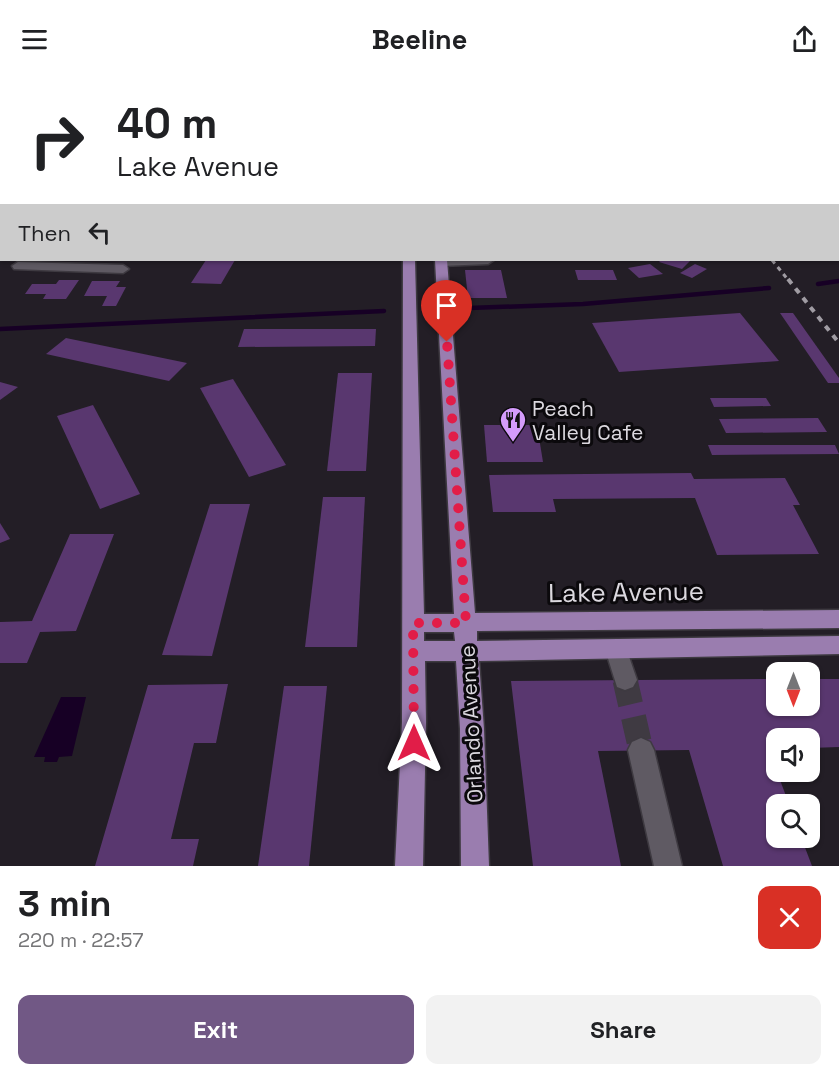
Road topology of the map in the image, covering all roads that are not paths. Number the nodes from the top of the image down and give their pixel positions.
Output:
1 (410, 261) edge
2 (441, 261) edge
3 (71, 263) edge
4 (18, 266) dead end
5 (123, 269) dead end
6 (839, 619) edge
7 (413, 623) junction
8 (466, 623) junction
9 (839, 645) edge
10 (616, 649) junction
11 (413, 651) junction
12 (467, 651) junction
13 (625, 680) tunnel mouth
14 (641, 750) tunnel mouth
15 (409, 866) edge
16 (475, 866) edge
17 (668, 866) edge

1 - 7 main road
2 - 8 main road, Orlando Avenue
3 - 4 street
3 - 5 street
6 - 8 main road, Lake Avenue
7 - 8 main road, Lake Avenue
7 - 11 main road
8 - 12 main road, Orlando Avenue
9 - 10 main road
10 - 12 main road
10 - 13 street
11 - 12 main road
11 - 15 main road
12 - 16 main road, Orlando Avenue
14 - 17 street

